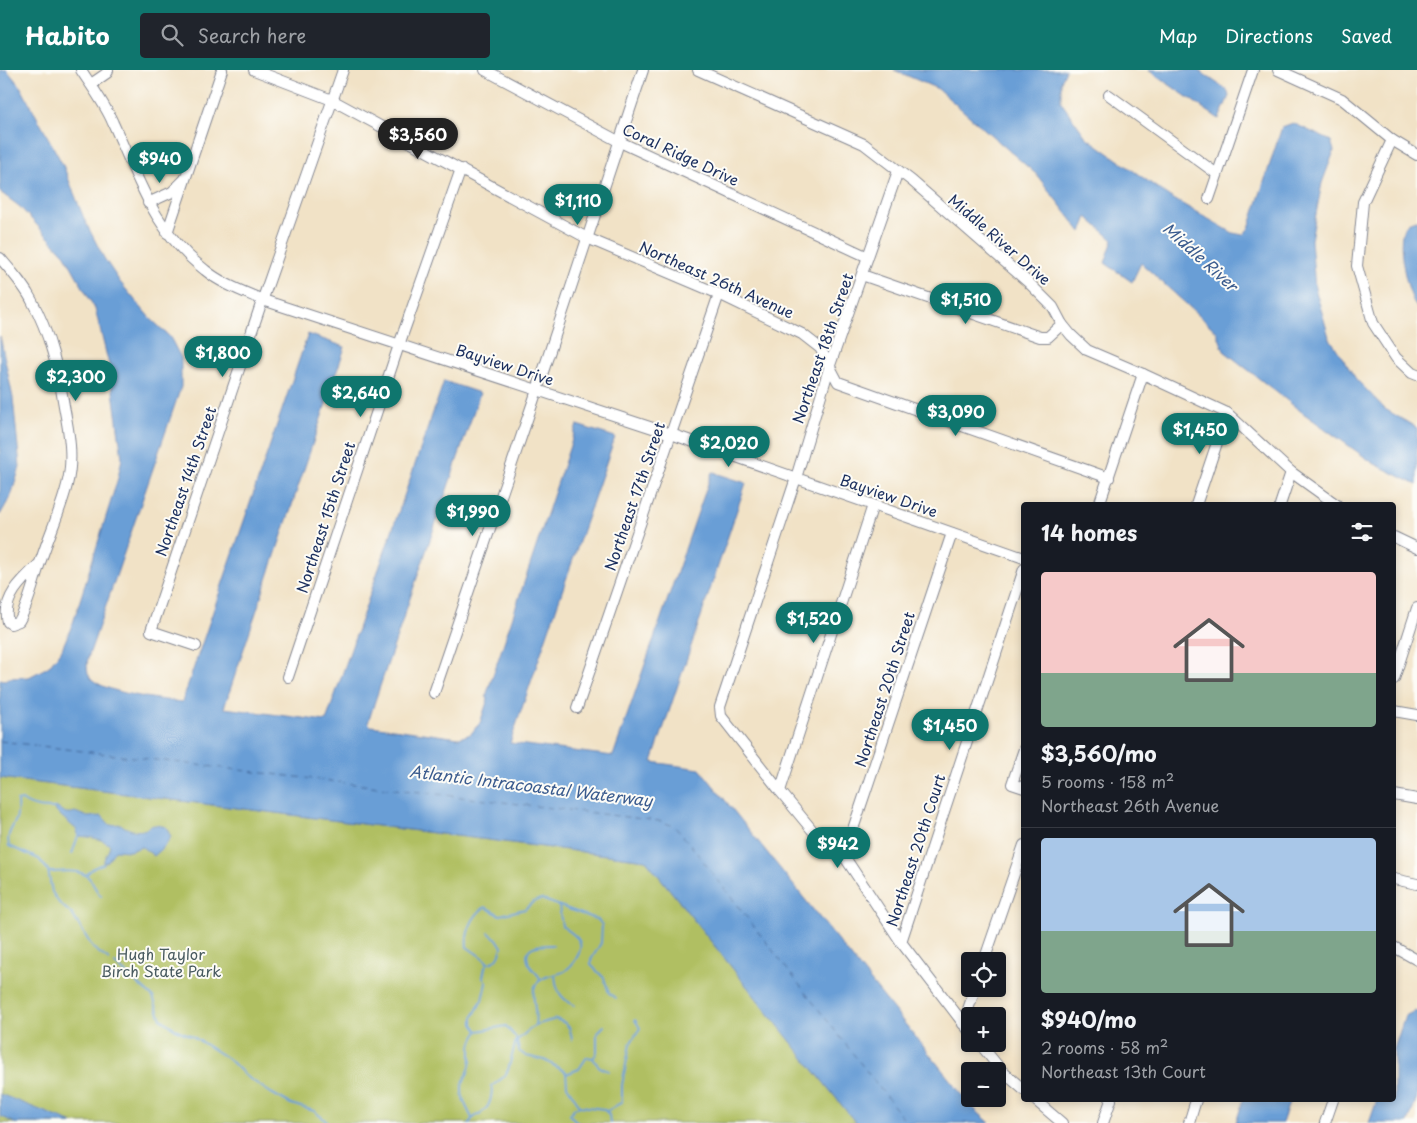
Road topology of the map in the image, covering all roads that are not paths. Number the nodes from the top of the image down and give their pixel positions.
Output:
1 (81, 70) edge
2 (108, 70) edge
3 (222, 70) edge
4 (254, 70) edge
5 (343, 70) edge
6 (485, 70) edge
7 (643, 70) edge
8 (698, 70) edge
9 (1253, 70) edge
10 (1278, 70) edge
11 (91, 84) junction
12 (1109, 95) dead end
13 (332, 100) junction
14 (1392, 140) junction
15 (620, 142) junction
16 (1417, 155) edge
17 (461, 169) junction
18 (898, 171) junction
19 (1217, 174) junction
20 (184, 180) junction
21 (1208, 199) dead end
22 (148, 203) junction
23 (167, 233) junction
24 (587, 238) junction
25 (868, 257) junction
26 (0, 258) edge
27 (862, 275) junction
28 (719, 294) junction
29 (262, 300) junction
30 (1062, 324) junction
31 (399, 344) junction
32 (830, 366) junction
33 (1143, 374) junction
34 (1417, 376) edge
35 (537, 390) junction
36 (1228, 413) junction
37 (671, 434) junction
38 (1291, 472) junction
39 (796, 478) junction
40 (1108, 478) junction
41 (1100, 502) edge
42 (1197, 502) edge
43 (1281, 502) edge
44 (1333, 502) edge
45 (873, 505) junction
46 (952, 533) junction
47 (1396, 538) edge
48 (1417, 548) edge
49 (1021, 557) edge
50 (39, 564) junction
51 (1021, 578) edge
52 (1417, 608) edge
53 (1413, 634) edge
54 (196, 646) dead end
55 (1396, 673) edge
56 (288, 677) dead end
57 (434, 693) dead end
58 (577, 708) dead end
59 (1396, 711) edge
60 (1417, 715) edge
61 (1021, 758) edge
62 (1021, 787) edge
63 (780, 791) junction
64 (1396, 795) edge
65 (1417, 799) edge
66 (1021, 854) edge
67 (844, 856) junction
68 (1396, 879) edge
69 (1417, 884) edge
70 (901, 942) junction
71 (1396, 948) edge
72 (987, 952) edge
73 (1417, 960) edge
74 (961, 1021) edge
75 (987, 1052) edge
76 (1021, 1087) edge
77 (1036, 1102) edge
78 (1110, 1102) edge
79 (1195, 1102) edge
80 (1332, 1102) edge
81 (1062, 1123) edge
82 (1103, 1123) edge
83 (1189, 1123) edge
84 (1325, 1123) edge

1 - 11 street, Bayview Drive
2 - 11 street
3 - 20 street
4 - 13 street, Northeast 26th Avenue
5 - 13 street, Northeast 14th Street
6 - 15 street, Coral Ridge Drive
7 - 15 street
8 - 18 street, Middle River Drive
9 - 19 street
10 - 14 street
11 - 22 street, Bayview Drive
12 - 19 street
13 - 17 street, Northeast 26th Avenue
13 - 29 street, Northeast 14th Street
14 - 16 street
14 - 34 street
15 - 24 street
15 - 25 street, Coral Ridge Drive
17 - 24 street, Northeast 26th Avenue
17 - 31 street, Northeast 15th Street
18 - 25 street, Northeast 18th Street
18 - 30 street, Middle River Drive
19 - 21 street
20 - 22 street
20 - 23 street
22 - 23 street, Bayview Drive
23 - 29 street, Bayview Drive
24 - 28 street, Northeast 26th Avenue
24 - 35 street
25 - 27 street, Northeast 18th Street
26 - 50 street
27 - 30 street
27 - 32 street, Northeast 18th Street
28 - 32 street, Northeast 26th Avenue
28 - 37 street, Northeast 17th Street
29 - 31 street, Bayview Drive
29 - 54 street, Northeast 14th Street
30 - 33 street, Middle River Drive
31 - 35 street, Bayview Drive
31 - 56 street, Northeast 15th Street
32 - 39 street, Northeast 18th Street
32 - 40 street, Northeast 26th Avenue
33 - 36 street, Middle River Drive
33 - 40 street
35 - 37 street, Bayview Drive
35 - 57 street
36 - 38 street, Middle River Drive
36 - 42 street
37 - 39 street, Bayview Drive
37 - 58 street, Northeast 17th Street
38 - 43 street
38 - 44 street, Middle River Drive
39 - 45 street, Bayview Drive
39 - 63 street, Northeast 18th Street
40 - 41 street
45 - 46 street, Bayview Drive
45 - 63 street
46 - 49 street, Bayview Drive
46 - 67 street, Northeast 20th Street
47 - 48 street
50 - 50 street
51 - 70 street, Northeast 20th Court
52 - 53 street
53 - 55 street
59 - 60 street
61 - 62 street
63 - 67 street
64 - 65 street
66 - 72 street
67 - 70 street
68 - 69 street
70 - 74 street
71 - 73 street
75 - 76 street
77 - 81 street
78 - 82 street
79 - 83 street
80 - 84 street

